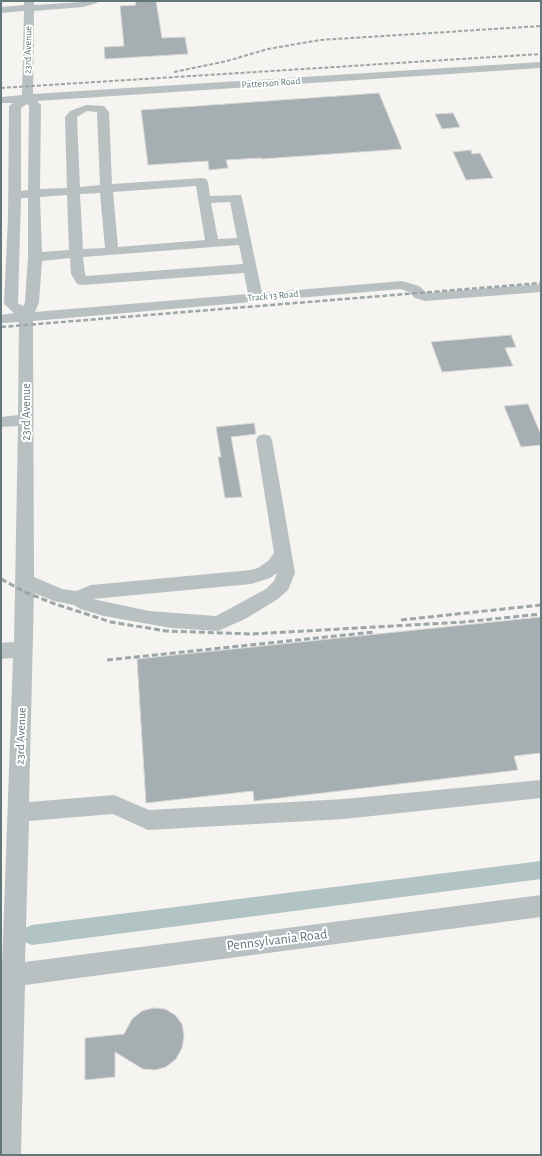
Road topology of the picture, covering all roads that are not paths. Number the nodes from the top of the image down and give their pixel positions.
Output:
1 (93, 1) edge
2 (29, 5) edge
3 (1, 10) edge
4 (541, 65) edge
5 (28, 99) junction
6 (1, 100) edge
7 (106, 189) junction
8 (73, 191) junction
9 (34, 194) junction
10 (14, 196) junction
11 (204, 200) junction
12 (245, 241) junction
13 (212, 243) junction
14 (112, 251) junction
15 (76, 254) junction
16 (35, 257) junction
17 (250, 268) junction
18 (541, 288) edge
19 (256, 297) junction
20 (26, 316) junction
21 (1, 319) edge
22 (26, 420) junction
23 (1, 422) edge
24 (264, 440) dead end
25 (283, 554) junction
26 (25, 581) junction
27 (78, 598) junction
28 (24, 649) junction
29 (1, 651) edge
30 (541, 789) edge
31 (19, 812) junction
32 (541, 906) edge
33 (14, 975) junction
34 (8, 1155) edge

1 - 2 street
2 - 3 street
2 - 5 street, 23rd Avenue
4 - 5 street, Patterson Road
5 - 6 street, Patterson Road
5 - 9 street, 23rd Avenue
5 - 10 street
7 - 8 street
7 - 8 street
7 - 11 street
7 - 14 street
8 - 9 street
8 - 15 street
9 - 10 street
9 - 16 street, 23rd Avenue
10 - 20 street
11 - 12 street
11 - 13 street
12 - 13 street
12 - 17 street
13 - 14 street
14 - 15 street
15 - 16 street
15 - 17 street
16 - 20 street, 23rd Avenue
17 - 19 street
18 - 19 street, Track 13 Road
19 - 20 street, Track 13 Road
20 - 21 street, Track 13 Road
20 - 22 street, 23rd Avenue
22 - 23 street
22 - 26 street, 23rd Avenue
24 - 25 street
25 - 27 street
25 - 27 street
26 - 27 street
26 - 28 street, 23rd Avenue
28 - 29 street
28 - 31 street, 23rd Avenue
30 - 31 street
31 - 33 street, 23rd Avenue
32 - 33 street, Pennsylvania Road
33 - 34 street, 23rd Avenue

